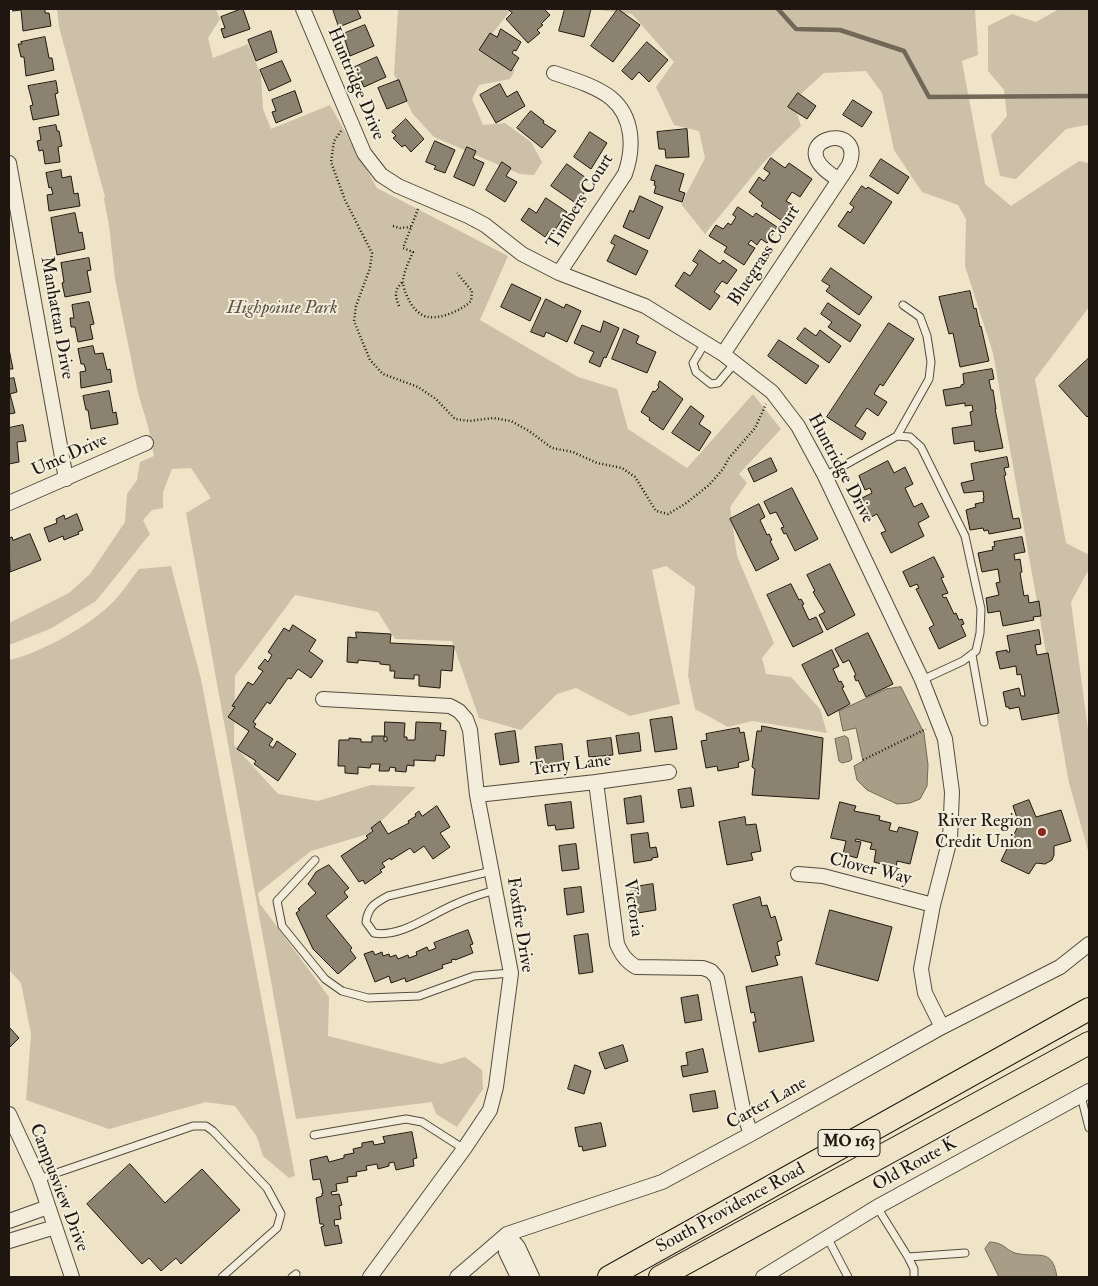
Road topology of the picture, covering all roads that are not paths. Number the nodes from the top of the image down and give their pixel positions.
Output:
1 (303, 9) edge
2 (554, 73) dead end
3 (9, 163) edge
4 (838, 179) dead end
5 (559, 273) junction
6 (903, 305) dead end
7 (704, 343) junction
8 (723, 354) junction
9 (734, 364) junction
10 (897, 436) junction
11 (146, 443) dead end
12 (825, 476) junction
13 (66, 479) junction
14 (9, 503) edge
15 (972, 655) junction
16 (922, 680) junction
17 (323, 698) dead end
18 (984, 722) dead end
19 (668, 772) dead end
20 (596, 782) junction
21 (477, 795) junction
22 (315, 860) dead end
23 (492, 871) junction
24 (798, 874) dead end
25 (495, 890) junction
26 (933, 906) junction
27 (1089, 944) edge
28 (511, 973) junction
29 (1089, 1009) edge
30 (942, 1027) junction
31 (1089, 1043) edge
32 (1085, 1094) edge
33 (9, 1114) edge
34 (1089, 1128) edge
35 (751, 1134) junction
36 (314, 1135) dead end
37 (464, 1149) junction
38 (39, 1179) junction
39 (877, 1207) junction
40 (48, 1208) junction
41 (9, 1221) edge
42 (55, 1227) junction
43 (507, 1234) junction
44 (827, 1236) junction
45 (9, 1241) edge
46 (965, 1253) dead end
47 (908, 1256) junction
48 (618, 1274) edge
49 (72, 1277) edge
50 (222, 1277) edge
51 (370, 1277) edge
52 (457, 1277) edge
53 (518, 1277) edge
54 (532, 1277) edge
55 (660, 1277) edge
56 (764, 1277) edge
57 (848, 1277) edge
58 (914, 1277) edge

1 - 5 street, Huntridge Drive
2 - 5 street, Timbers Court
3 - 13 street, Manhattan Drive
4 - 8 street, Bluegrass Court
5 - 7 street, Huntridge Drive
6 - 10 lane
7 - 8 street, Huntridge Drive
7 - 9 lane
8 - 9 street, Huntridge Drive
9 - 12 street, Huntridge Drive
10 - 12 lane
10 - 15 lane
11 - 13 street, Umc Drive
12 - 16 street, Huntridge Drive
13 - 14 street, Umc Drive
15 - 16 lane
15 - 18 lane
16 - 26 street, Huntridge Drive
17 - 21 street, Foxfire Drive
19 - 20 street, Terry Lane
20 - 21 street, Terry Lane
20 - 35 street, Victoria
21 - 23 street, Foxfire Drive
22 - 28 lane
23 - 25 street, Foxfire Drive
23 - 25 lane
24 - 26 street, Clover Way
25 - 28 street, Foxfire Drive
26 - 30 street, Huntridge Drive
27 - 30 street, Carter Lane
28 - 37 street, Foxfire Drive
29 - 48 main road, South Providence Road / MO 163
30 - 35 street, Carter Lane
31 - 55 main road, South Providence Road / MO 163
32 - 34 lane
32 - 39 street, Old Route K
33 - 38 street, Campusview Drive
35 - 43 street, Carter Lane
36 - 37 lane
37 - 51 street, Foxfire Drive
38 - 40 street, Campusview Drive
38 - 50 lane
39 - 44 street, Old Route K
39 - 47 lane
40 - 41 street
40 - 42 street, Campusview Drive
42 - 45 street
42 - 49 street, Campusview Drive
43 - 52 street, Carter Lane
43 - 53 street
43 - 54 street
44 - 56 street, Old Route K
44 - 57 lane
46 - 47 lane
47 - 58 lane

